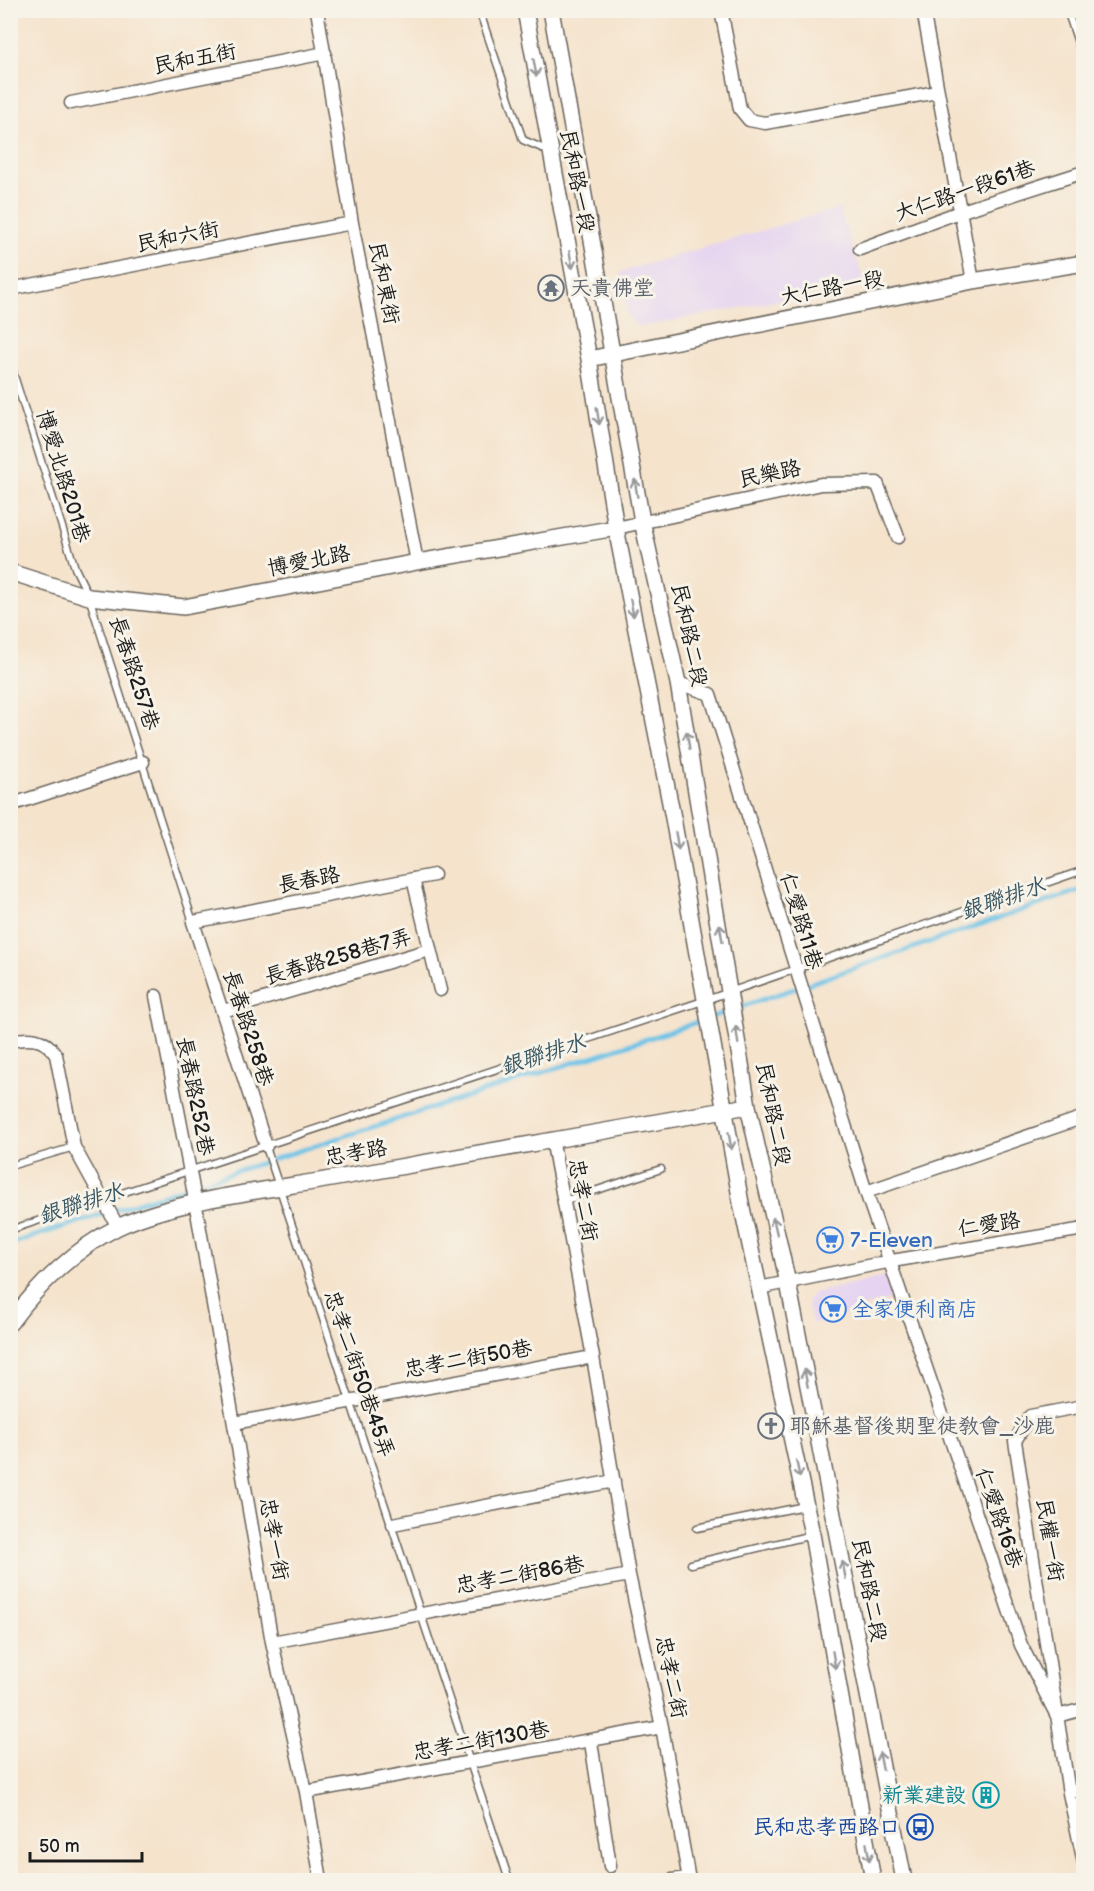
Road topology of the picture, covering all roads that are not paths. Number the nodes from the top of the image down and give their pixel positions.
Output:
1 (317, 10) edge
2 (479, 10) edge
3 (525, 10) edge
4 (551, 10) edge
5 (721, 10) edge
6 (923, 10) edge
7 (1067, 10) edge
8 (325, 53) junction
9 (1083, 60) edge
10 (937, 92) junction
11 (71, 103) dead end
12 (550, 152) junction
13 (1083, 172) edge
14 (962, 211) junction
15 (352, 223) junction
16 (860, 249) dead end
17 (1083, 263) edge
18 (973, 281) junction
19 (10, 289) edge
20 (614, 354) junction
21 (589, 359) junction
22 (10, 363) edge
23 (642, 521) junction
24 (616, 528) junction
25 (898, 537) dead end
26 (417, 562) junction
27 (10, 572) edge
28 (89, 597) junction
29 (678, 683) junction
30 (143, 762) junction
31 (10, 805) edge
32 (701, 815) junction
33 (673, 818) junction
34 (1083, 870) edge
35 (434, 875) dead end
36 (413, 879) junction
37 (193, 922) junction
38 (429, 950) junction
39 (795, 969) junction
40 (440, 990) dead end
41 (731, 990) junction
42 (156, 996) dead end
43 (706, 1000) junction
44 (223, 1011) junction
45 (10, 1041) edge
46 (748, 1106) junction
47 (724, 1110) junction
48 (1083, 1117) edge
49 (552, 1139) junction
50 (266, 1146) junction
51 (74, 1147) junction
52 (10, 1166) edge
53 (661, 1169) dead end
54 (190, 1172) junction
55 (280, 1188) junction
56 (866, 1192) junction
57 (103, 1200) junction
58 (563, 1201) junction
59 (196, 1203) junction
60 (118, 1227) junction
61 (1083, 1229) edge
62 (10, 1230) edge
63 (892, 1261) junction
64 (788, 1283) junction
65 (759, 1288) junction
66 (10, 1323) edge
67 (593, 1357) junction
68 (350, 1400) junction
69 (1083, 1406) edge
70 (234, 1423) junction
71 (614, 1481) junction
72 (806, 1506) junction
73 (393, 1524) junction
74 (697, 1528) dead end
75 (812, 1534) junction
76 (692, 1564) dead end
77 (628, 1575) junction
78 (418, 1613) junction
79 (272, 1642) junction
80 (1083, 1709) edge
81 (1057, 1716) junction
82 (662, 1727) junction
83 (591, 1742) junction
84 (471, 1761) junction
85 (1083, 1788) edge
86 (306, 1792) junction
87 (1069, 1793) junction
88 (1083, 1863) edge
89 (610, 1866) dead end
90 (688, 1879) edge
91 (321, 1881) edge
92 (509, 1881) edge
93 (672, 1881) edge
94 (873, 1881) edge
95 (904, 1881) edge

1 - 8 street, 民和東街
2 - 12 lane
3 -> 12 street, 民和路一段
4 - 20 street, 民和路一段
5 - 10 street
6 - 10 street
7 - 9 lane
8 - 11 street, 民和五街
8 - 15 street, 民和東街
10 - 14 street
12 -> 21 street, 民和路一段
13 - 14 street, 大仁路一段61巷
14 - 16 street, 大仁路一段61巷
14 - 18 street
15 - 19 street, 民和六街
15 - 26 street, 民和東街
17 - 18 street, 大仁路一段
18 - 20 street, 大仁路一段
20 - 21 street, 大仁路一段
23 -> 20 street, 民和路二段
21 -> 24 street
22 - 28 lane, 博愛北路201巷
23 - 24 street, 民樂路
23 - 25 street, 民樂路
23 - 29 street, 民和路二段
24 - 26 street, 博愛北路
24 -> 33 street
26 - 28 street, 博愛北路
27 - 28 street, 博愛北路
28 - 30 lane, 長春路257巷
32 -> 29 street, 民和路二段
29 - 39 street, 仁愛路11巷
30 - 31 street, 長春路257巷
30 - 37 lane, 長春路257巷
32 - 33 street
41 -> 32 street, 民和路二段
33 -> 43 street
34 - 39 lane
35 - 36 street, 長春路
36 - 37 street, 長春路
36 - 38 street
37 - 44 street, 長春路258巷
38 - 40 street
38 - 44 street, 長春路258巷7弄
39 - 41 lane
39 - 56 street, 仁愛路11巷
41 - 43 lane
46 -> 41 street, 民和路二段
42 - 54 street, 長春路252巷
43 - 47 street
43 - 50 lane
44 - 50 street, 長春路258巷
45 - 51 street
46 - 47 street, 忠孝路
64 -> 46 street, 民和路二段
47 - 49 street, 忠孝路
47 -> 65 street
48 - 56 street
49 - 55 street, 忠孝路
49 - 58 street, 忠孝二街
50 - 54 lane
50 - 55 lane, 忠孝二街50巷45弄
51 - 52 lane
51 - 57 street
53 - 58 lane
54 - 57 lane
54 - 59 street, 長春路252巷
55 - 59 street, 忠孝路
55 - 68 lane, 忠孝二街50巷45弄
56 - 63 street, 仁愛路11巷
57 - 60 street
57 - 62 lane
58 - 67 street, 忠孝二街
59 - 60 street, 忠孝路
59 - 70 street, 忠孝一街
60 - 66 street, 忠孝路
61 - 63 street, 仁愛路
63 - 64 street, 仁愛路
63 - 81 street, 仁愛路16巷
64 - 65 street, 仁愛路
95 -> 64 street, 民和路二段
65 -> 72 street
67 - 68 street, 忠孝二街50巷
67 - 71 street, 忠孝二街
68 - 70 street, 忠孝二街50巷
68 - 73 lane, 忠孝二街50巷45弄
69 - 81 street, 民權一街
70 - 79 street, 忠孝一街
71 - 73 street
71 - 77 street, 忠孝二街
72 - 74 lane
72 - 75 street
73 - 78 lane, 忠孝二街50巷45弄
75 - 76 lane
75 -> 94 street
77 - 78 street, 忠孝二街86巷
77 - 82 street, 忠孝二街
78 - 79 street, 忠孝二街86巷
78 - 84 lane, 忠孝二街50巷45弄
79 - 86 street, 忠孝一街
80 - 81 street
81 - 87 street, 民權一街
82 - 83 street, 忠孝二街130巷
82 - 90 street, 忠孝二街
83 - 84 street, 忠孝二街130巷
83 - 89 street
84 - 86 street, 忠孝二街130巷
84 - 92 lane, 忠孝二街50巷45弄
85 - 87 street
86 - 91 street, 忠孝一街
87 - 88 street, 民權一街
90 - 93 street

